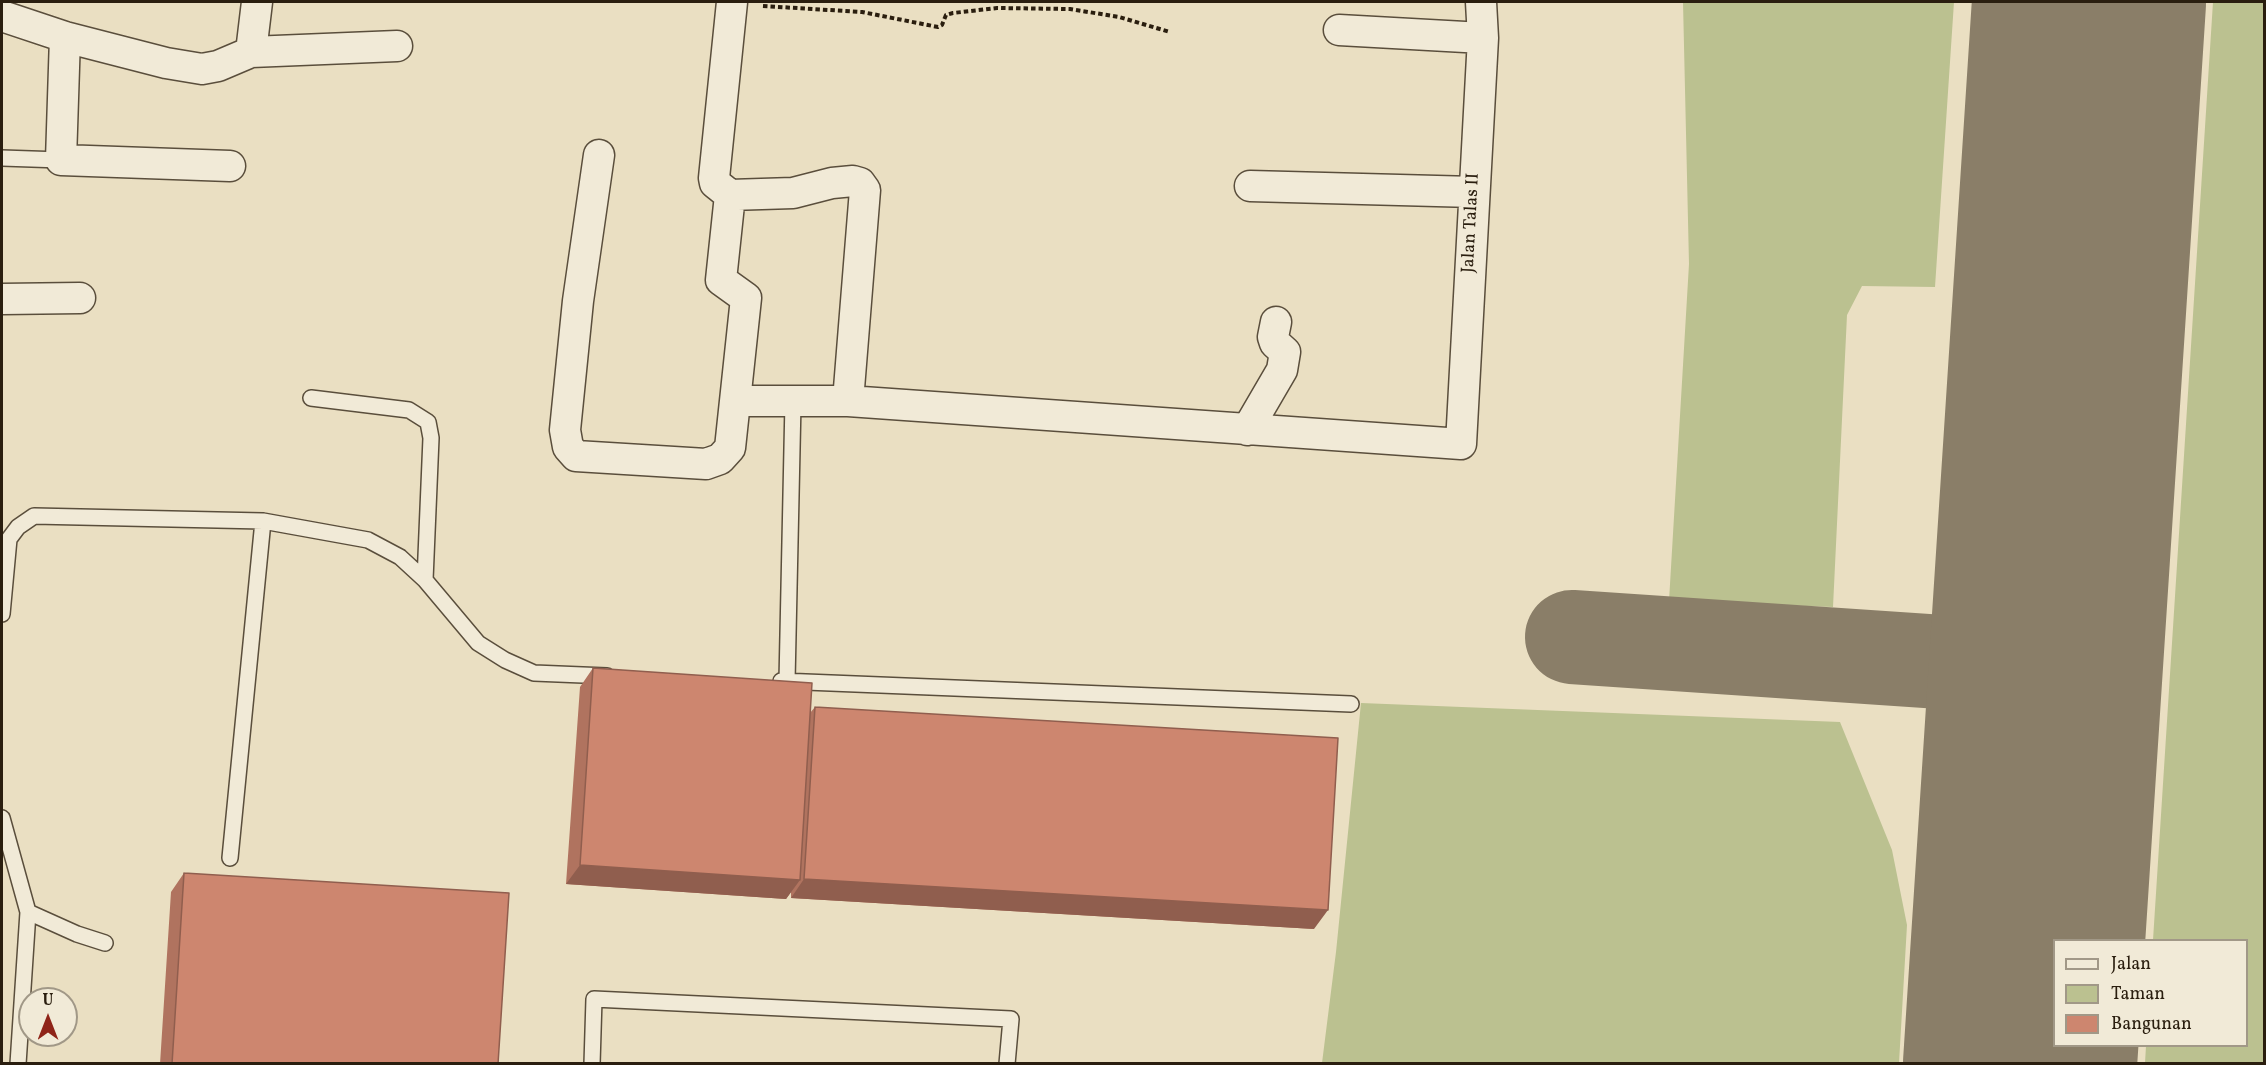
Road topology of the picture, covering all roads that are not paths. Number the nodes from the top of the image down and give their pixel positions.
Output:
1 (257, 2) edge
2 (1482, 2) edge
3 (732, 3) edge
4 (2, 16) edge
5 (1339, 30) dead end
6 (65, 37) junction
7 (1483, 38) junction
8 (397, 46) dead end
9 (251, 52) junction
10 (599, 155) dead end
11 (2, 158) edge
12 (61, 160) junction
13 (231, 166) dead end
14 (1250, 186) dead end
15 (1474, 192) junction
16 (730, 195) junction
17 (80, 298) dead end
18 (2, 299) edge
19 (1276, 322) dead end
20 (311, 398) dead end
21 (735, 401) junction
22 (848, 401) junction
23 (793, 402) junction
24 (1247, 430) junction
25 (263, 521) junction
26 (425, 580) junction
27 (2, 614) edge
28 (626, 676) edge
29 (764, 681) edge
30 (788, 681) junction
31 (1351, 704) dead end
32 (2, 818) edge
33 (231, 858) dead end
34 (28, 912) junction
35 (105, 943) dead end
36 (18, 1064) edge
37 (592, 1064) edge
38 (1007, 1064) edge

1 - 9 street
2 - 7 street, Jalan Talas II
3 - 16 street
4 - 6 street
5 - 7 street
6 - 9 street
6 - 12 street
7 - 15 street, Jalan Talas II
8 - 9 street
10 - 21 street
11 - 12 lane
12 - 13 street
14 - 15 street
15 - 24 street, Jalan Talas II
16 - 21 street
16 - 22 street
17 - 18 street
19 - 24 street
20 - 26 lane
21 - 23 street
22 - 23 street
22 - 24 street
23 - 30 lane
25 - 26 lane
25 - 27 lane
25 - 33 lane
26 - 28 lane
29 - 30 lane
30 - 31 lane
32 - 34 lane
34 - 35 lane
34 - 36 lane
37 - 38 lane

